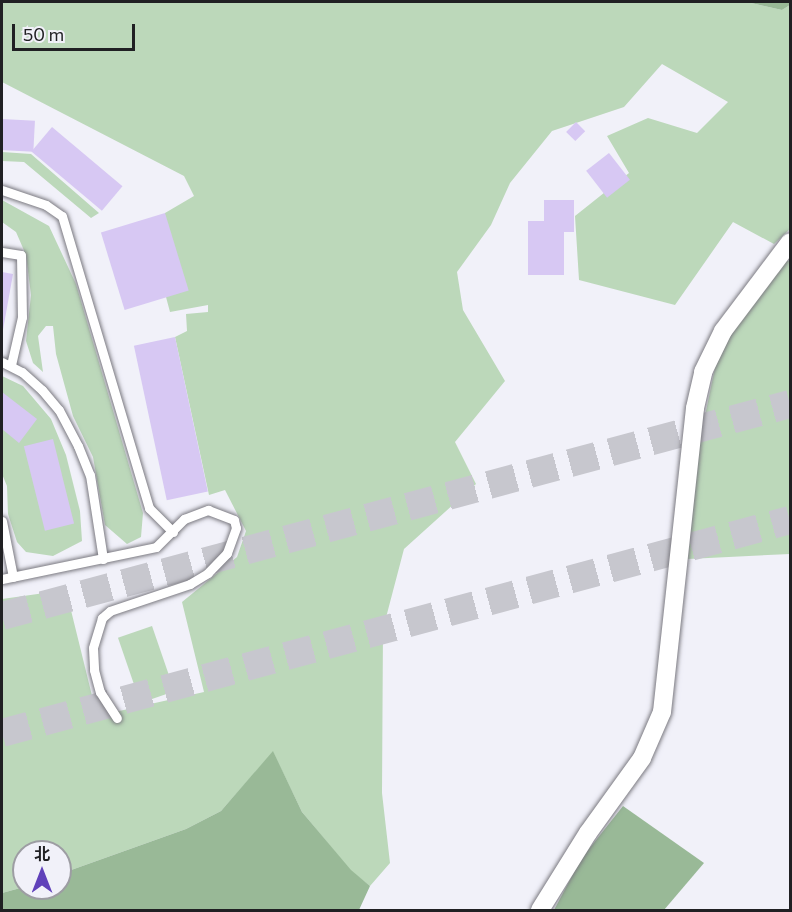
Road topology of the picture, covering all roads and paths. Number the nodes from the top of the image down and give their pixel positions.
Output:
1 (2, 190) edge
2 (790, 242) edge
3 (2, 252) edge
4 (6, 364) edge
5 (2, 521) edge
6 (173, 532) junction
7 (103, 559) junction
8 (13, 577) junction
9 (2, 579) edge
10 (117, 718) dead end
11 (540, 910) edge

1 - 6 lane
2 - 11 street
3 - 4 lane
4 - 7 lane
5 - 8 lane
6 - 7 lane
6 - 10 lane
7 - 8 lane
8 - 9 lane

